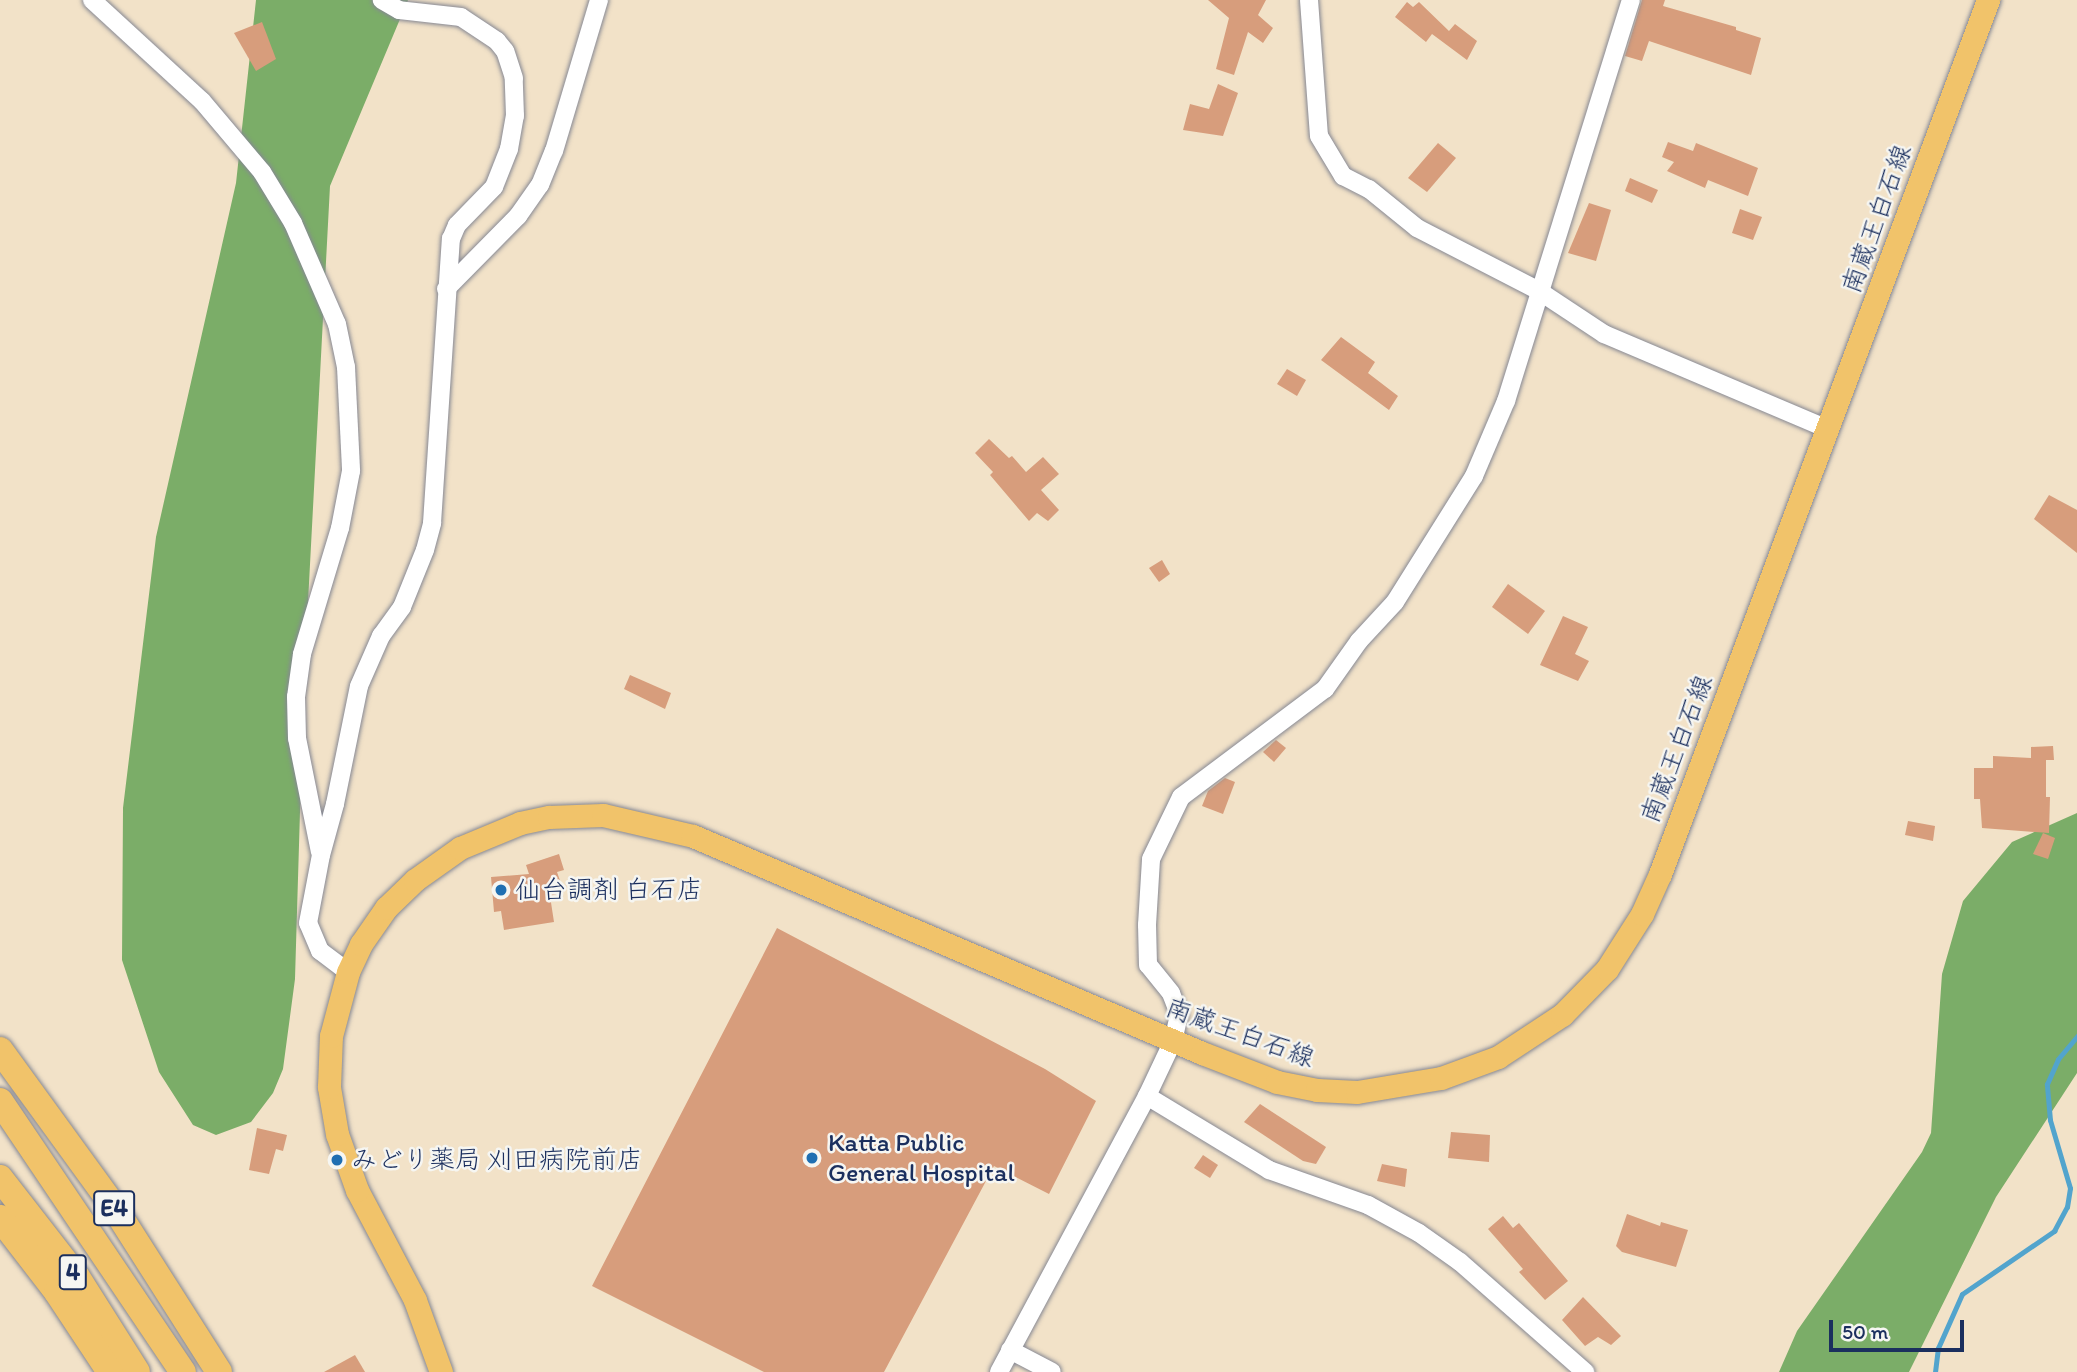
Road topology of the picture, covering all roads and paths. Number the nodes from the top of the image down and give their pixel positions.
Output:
1 (92, 0) edge
2 (382, 0) edge
3 (599, 0) edge
4 (1309, 0) edge
5 (1631, 0) edge
6 (1989, 0) edge
7 (446, 289) junction
8 (1539, 290) junction
9 (1828, 429) junction
10 (321, 855) junction
11 (348, 972) junction
12 (1173, 1041) junction
13 (0, 1050) edge
14 (1147, 1096) junction
15 (0, 1101) edge
16 (0, 1178) edge
17 (0, 1218) edge
18 (1010, 1350) junction
19 (110, 1372) edge
20 (137, 1372) edge
21 (183, 1372) edge
22 (219, 1372) edge
23 (441, 1372) edge
24 (999, 1372) edge
25 (1052, 1372) edge
26 (1585, 1372) edge

1 - 10 street
2 - 7 street
3 - 7 street
4 - 8 street
5 - 8 street
6 - 9 main road, 南蔵王白石線
7 - 10 street
8 - 9 street
8 - 12 street
9 - 12 main road, 南蔵王白石線
10 - 11 street
11 - 12 main road, 南蔵王白石線
11 - 23 main road, 南蔵王白石線
12 - 14 street
13 - 22 highway, E4
14 - 18 street
14 - 26 street
15 - 21 highway, E4
16 - 20 highway, 4
17 - 19 highway, 4
18 - 24 street
18 - 25 street

